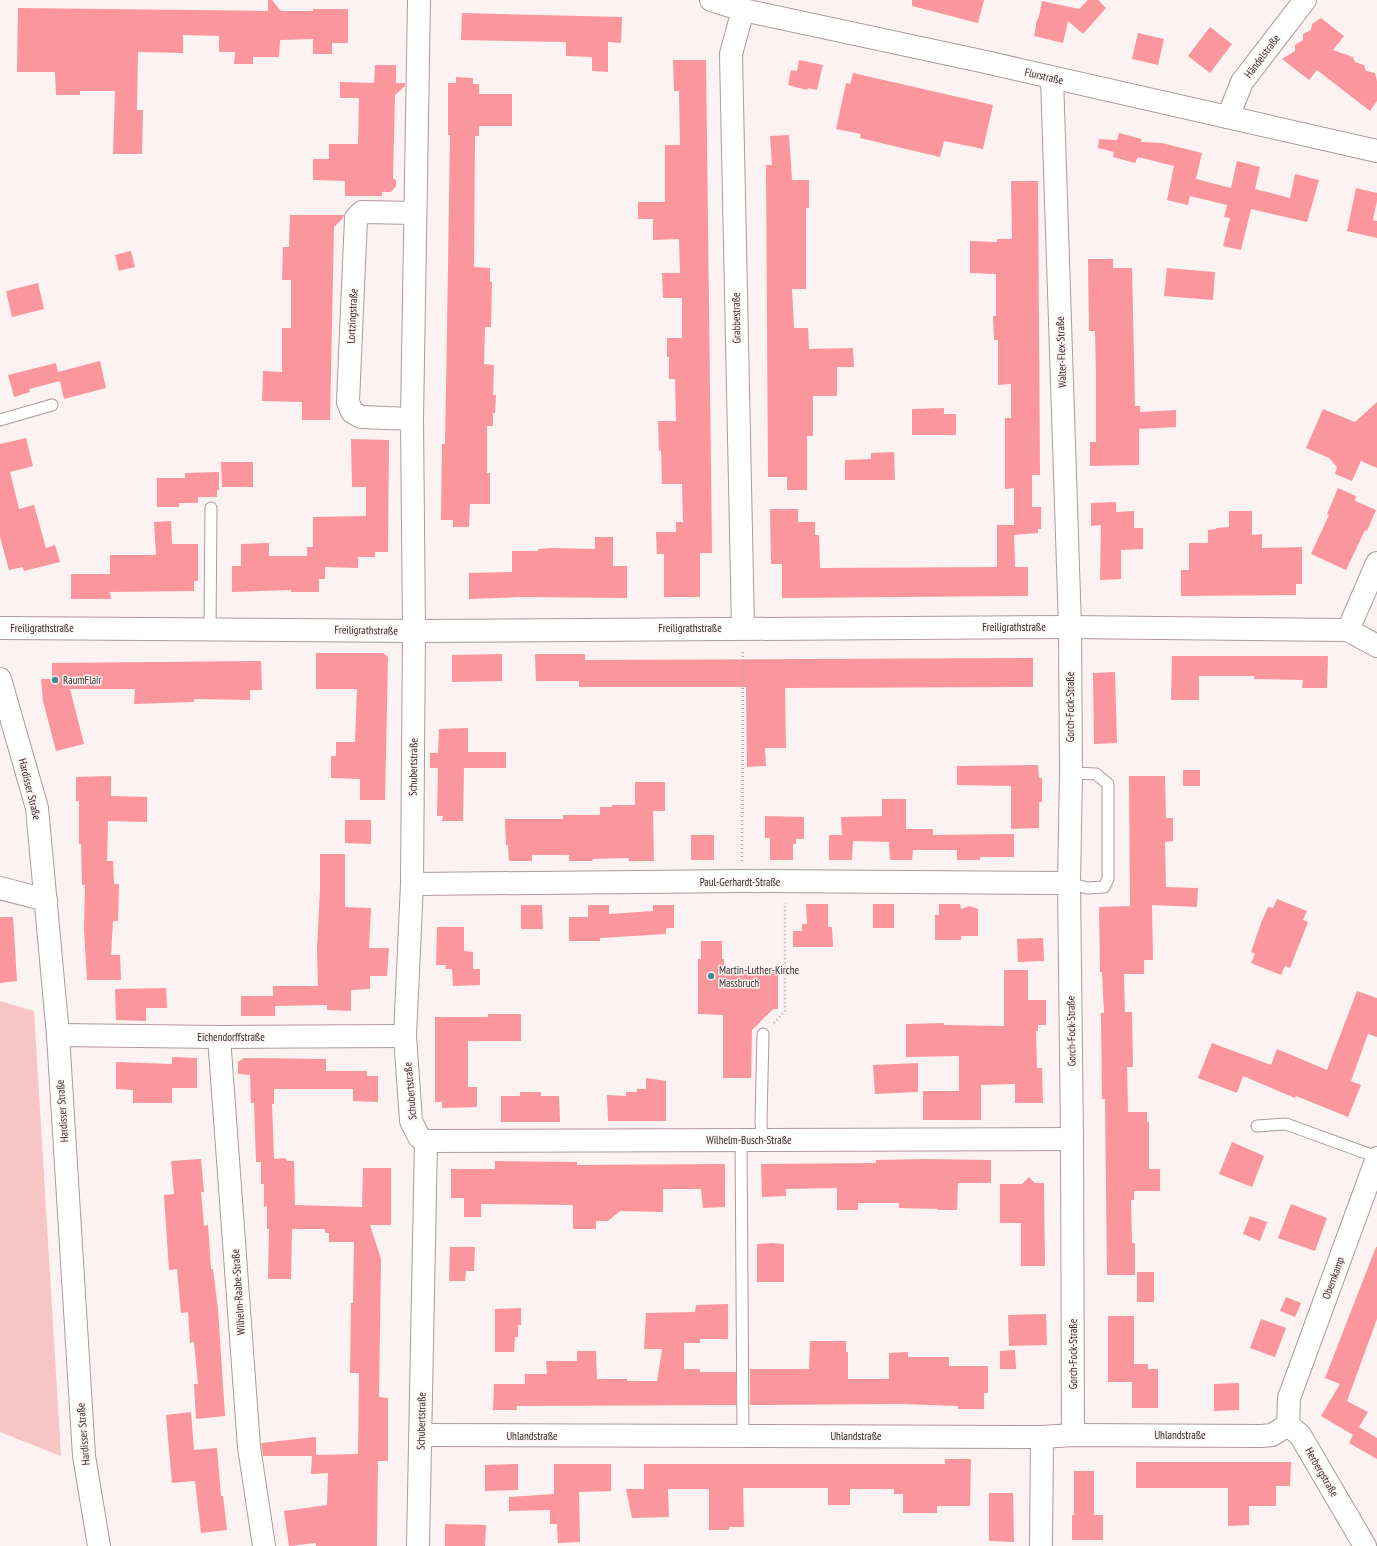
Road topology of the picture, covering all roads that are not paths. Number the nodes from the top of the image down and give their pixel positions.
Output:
1 (419, 0) edge
2 (712, 0) edge
3 (1305, 0) edge
4 (743, 10) junction
5 (1052, 78) junction
6 (1228, 117) junction
7 (1377, 151) edge
8 (415, 213) junction
9 (52, 405) dead end
10 (412, 419) junction
11 (0, 420) edge
12 (212, 508) dead end
13 (1377, 563) edge
14 (1070, 626) junction
15 (0, 628) edge
16 (743, 628) junction
17 (210, 629) junction
18 (414, 630) junction
19 (1348, 630) junction
20 (1377, 646) edge
21 (0, 679) edge
22 (1071, 773) junction
23 (1069, 883) junction
24 (412, 884) junction
25 (0, 888) edge
26 (46, 900) junction
27 (763, 1034) road end
28 (58, 1035) junction
29 (405, 1036) junction
30 (219, 1037) junction
31 (1257, 1126) dead end
32 (1072, 1139) junction
33 (752, 1140) junction
34 (426, 1141) junction
35 (1377, 1158) edge
36 (1288, 1425) junction
37 (1073, 1434) junction
38 (421, 1435) junction
39 (743, 1436) junction
40 (1042, 1437) junction
41 (99, 1546) edge
42 (264, 1546) edge
43 (418, 1546) edge
44 (1041, 1546) edge
45 (1365, 1546) edge

1 - 8 street
2 - 4 street, Flurstraße
3 - 6 street, Händelstraße
4 - 5 street, Flurstraße
4 - 16 street, Grabbestraße
5 - 6 street, Flurstraße
5 - 14 street, Walter-Flex-Straße
6 - 7 street, Flurstraße
8 - 10 street
8 - 10 street, Lortzingstraße
9 - 11 lane
10 - 18 street
12 - 17 lane
13 - 19 street
14 - 16 street, Freiligrathstraße
14 - 19 street, Freiligrathstraße
14 - 22 street, Gorch-Fock-Straße
15 - 17 street, Freiligrathstraße
16 - 18 street, Freiligrathstraße
17 - 18 street, Freiligrathstraße
18 - 24 street, Schubertstraße
19 - 20 street, Freiligrathstraße
21 - 26 street, Hardisser Straße
22 - 23 street, Gorch-Fock-Straße
22 - 23 lane
23 - 24 street, Paul-Gerhardt-Straße
23 - 32 street, Gorch-Fock-Straße
24 - 29 street, Schubertstraße
25 - 26 street
26 - 28 street, Hardisser Straße
27 - 33 lane
28 - 30 street, Eichendorffstraße
28 - 41 street, Hardisser Straße
29 - 30 street, Eichendorffstraße
29 - 34 street, Schubertstraße
30 - 42 street, Wilhelm-Raabe-Straße
31 - 35 lane, Obernkamp
32 - 33 street, Wilhelm-Busch-Straße
32 - 37 street, Gorch-Fock-Straße
33 - 34 street, Wilhelm-Busch-Straße
33 - 39 lane
34 - 38 street, Schubertstraße
35 - 36 street, Obernkamp
36 - 37 street, Uhlandstraße
36 - 45 street, Herbergstraße
37 - 40 street, Uhlandstraße
38 - 39 street, Uhlandstraße
38 - 43 street, Schubertstraße
39 - 40 street, Uhlandstraße
40 - 44 street

